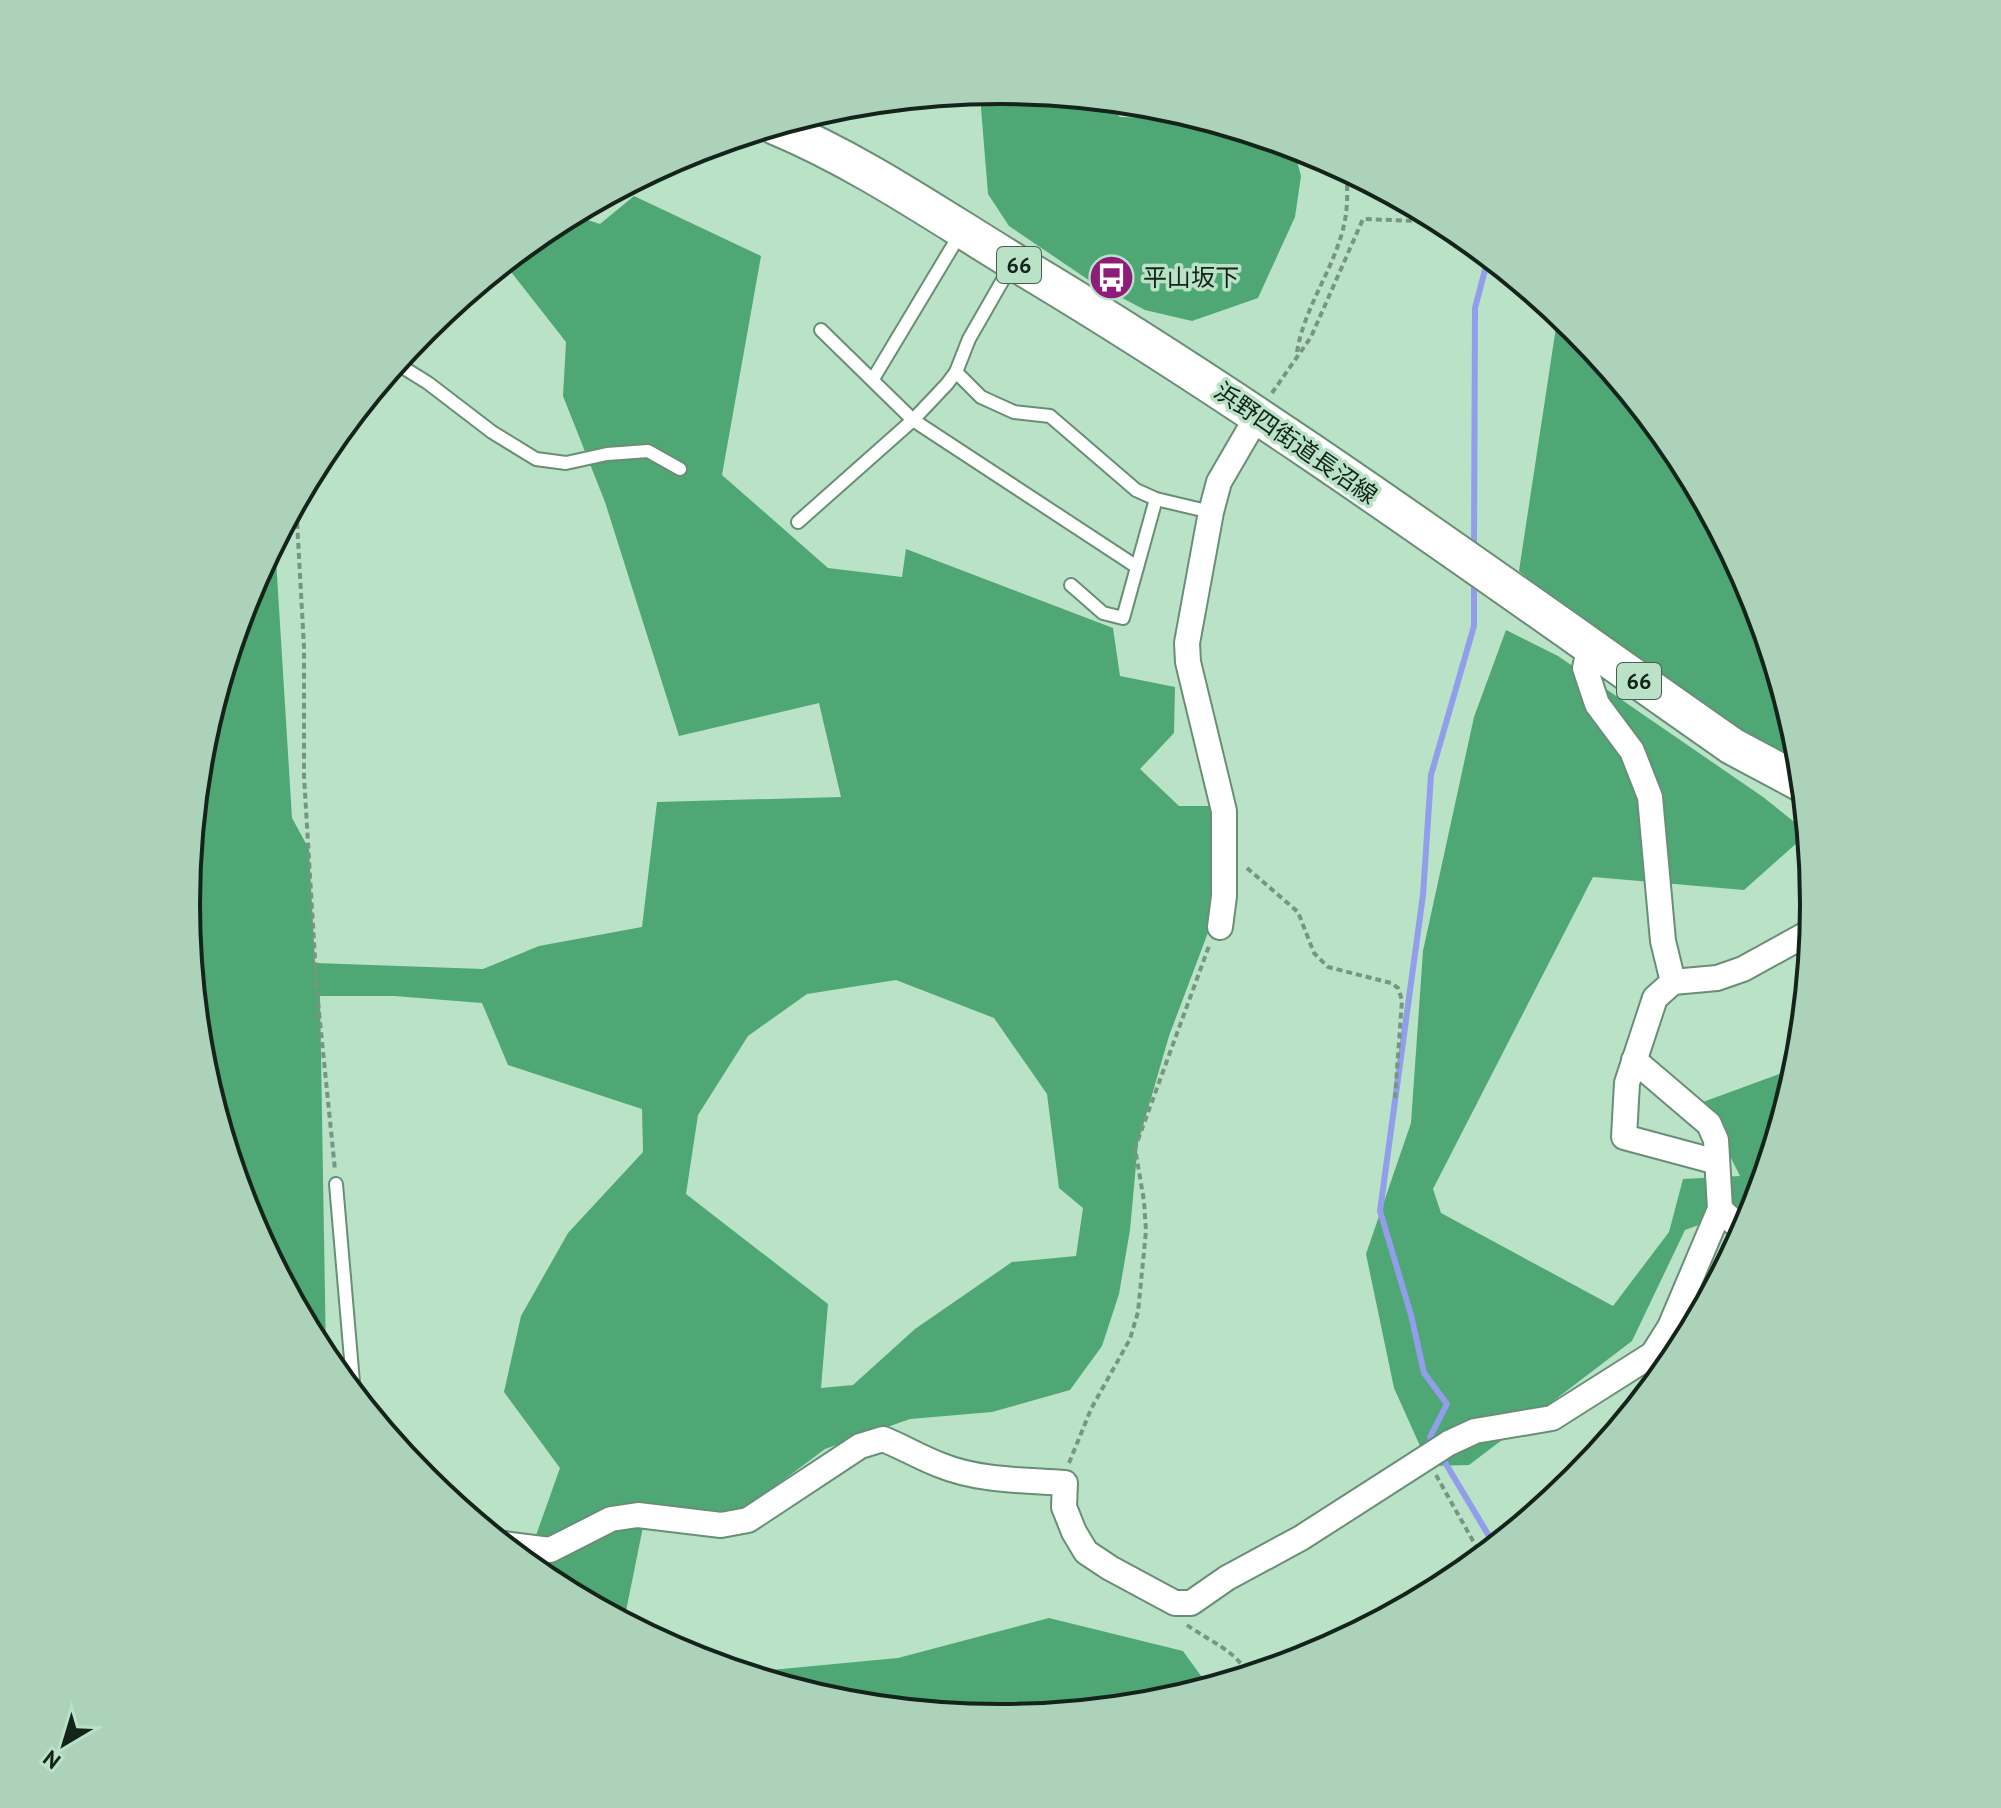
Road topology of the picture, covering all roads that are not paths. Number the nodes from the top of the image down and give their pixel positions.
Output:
1 (788, 132) edge
2 (962, 231) junction
3 (1014, 262) junction
4 (821, 330) dead end
5 (406, 369) edge
6 (956, 372) junction
7 (873, 379) junction
8 (1258, 415) junction
9 (913, 420) junction
10 (680, 469) dead end
11 (1156, 499) junction
12 (1211, 512) junction
13 (798, 522) dead end
14 (1137, 567) junction
15 (1071, 585) dead end
16 (1590, 646) junction
17 (1790, 777) edge
18 (1220, 927) road end
19 (1799, 938) edge
20 (1673, 982) junction
21 (1634, 1060) junction
22 (1717, 1162) junction
23 (336, 1184) road end
24 (1720, 1209) junction
25 (1734, 1223) edge
26 (1683, 1321) edge
27 (1672, 1338) edge
28 (352, 1372) edge
29 (524, 1547) edge

1 - 2 main road, 浜野四街道長沼線 / 66
2 - 3 main road, 浜野四街道長沼線 / 66
2 - 7 lane
3 - 6 lane
3 - 8 main road, 浜野四街道長沼線 / 66
4 - 7 lane
5 - 10 lane
6 - 9 lane
6 - 11 lane
7 - 9 lane
8 - 12 street
8 - 16 main road, 浜野四街道長沼線 / 66
9 - 13 lane
9 - 14 lane
11 - 12 lane
11 - 14 lane
12 - 18 street
14 - 15 lane
16 - 17 main road, 浜野四街道長沼線 / 66
16 - 20 street
19 - 20 street
20 - 21 street
21 - 22 street
21 - 22 street
22 - 24 street
23 - 28 lane
24 - 25 street
24 - 26 street
27 - 29 street

